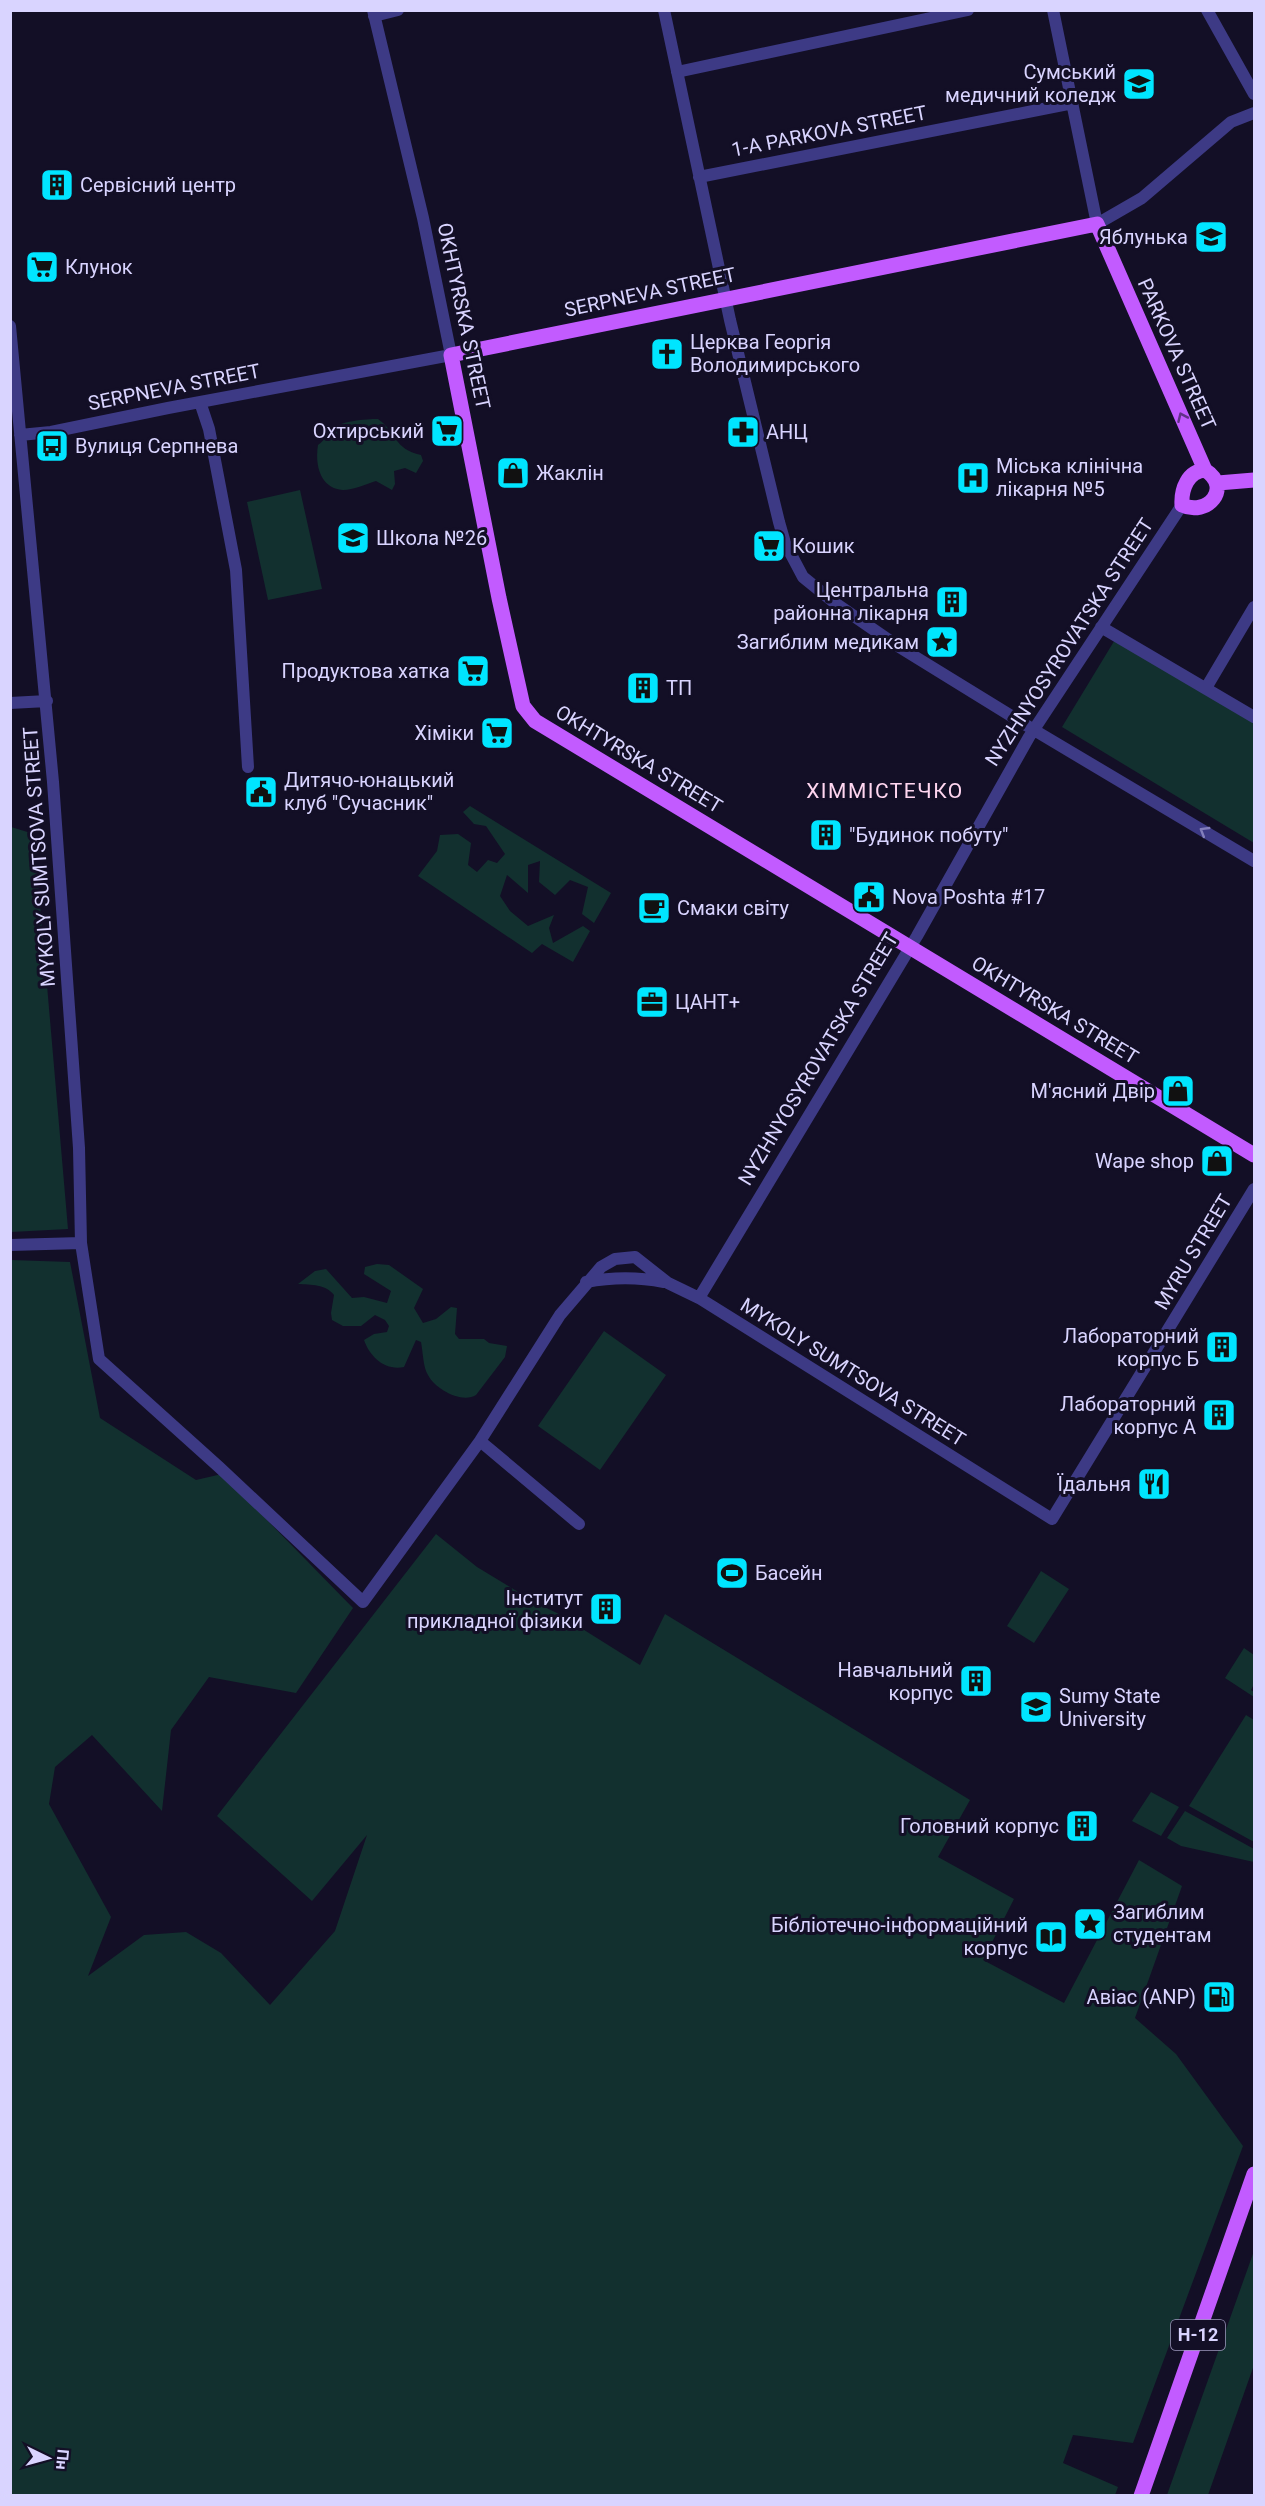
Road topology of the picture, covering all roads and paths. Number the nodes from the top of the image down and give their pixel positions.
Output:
1 (398, 10) edge
2 (664, 10) edge
3 (968, 10) edge
4 (1053, 10) edge
5 (1207, 10) edge
6 (374, 13) edge
7 (677, 72) junction
8 (1254, 94) edge
9 (1072, 103) junction
10 (1254, 113) edge
11 (699, 177) junction
12 (1097, 224) junction
13 (726, 298) junction
14 (10, 326) edge
15 (451, 355) junction
16 (200, 402) junction
17 (20, 435) junction
18 (1205, 470) junction
19 (1254, 480) edge
20 (1218, 483) junction
21 (1182, 505) junction
22 (1254, 607) edge
23 (1101, 627) junction
24 (1206, 688) junction
25 (47, 701) junction
26 (10, 703) edge
27 (1254, 717) edge
28 (1034, 730) junction
29 (248, 766) dead end
30 (1254, 861) edge
31 (910, 946) junction
32 (1254, 1155) edge
33 (1254, 1189) edge
34 (81, 1243) junction
35 (10, 1245) edge
36 (586, 1283) junction
37 (668, 1283) junction
38 (699, 1298) junction
39 (480, 1441) junction
40 (1052, 1519) joint
41 (579, 1524) dead end
42 (1254, 2174) edge
43 (1141, 2496) edge

1 - 6 street
2 - 7 street
3 - 7 street
4 - 9 street, PARKOVA STREET
5 - 8 street
6 - 15 street, OKHTYRSKA STREET
7 - 11 street
9 - 11 street, 1-A PARKOVA STREET
9 - 12 street, PARKOVA STREET
10 - 12 street, SERPNEVA STREET
11 - 13 street
12 - 13 main road, SERPNEVA STREET
18 -> 12 main road, PARKOVA STREET
13 - 15 main road, SERPNEVA STREET
13 - 28 street
14 - 17 street, MYKOLY SUMTSOVA STREET
15 - 16 street, SERPNEVA STREET
15 - 31 main road, OKHTYRSKA STREET
16 - 17 street, SERPNEVA STREET
16 - 29 street
17 - 25 street, MYKOLY SUMTSOVA STREET
18 - 20 main road
18 - 21 main road, NYZHNYOSYROVATSKA STREET
19 - 20 main road
20 - 21 main road
21 - 23 street, NYZHNYOSYROVATSKA STREET
22 - 24 street
23 - 24 street
23 - 28 street, NYZHNYOSYROVATSKA STREET
24 - 27 street
25 - 26 street
25 - 34 street, MYKOLY SUMTSOVA STREET
30 -> 28 street
28 - 31 street, NYZHNYOSYROVATSKA STREET
31 - 32 main road, OKHTYRSKA STREET
31 - 38 street, NYZHNYOSYROVATSKA STREET
33 - 40 street, MYRU STREET
34 - 35 street
34 - 39 street, MYKOLY SUMTSOVA STREET
36 - 37 street
36 - 37 street, MYKOLY SUMTSOVA STREET
36 - 39 street
37 - 38 street, MYKOLY SUMTSOVA STREET
38 - 40 street, MYKOLY SUMTSOVA STREET
39 - 41 street
42 - 43 main road, Н-12

